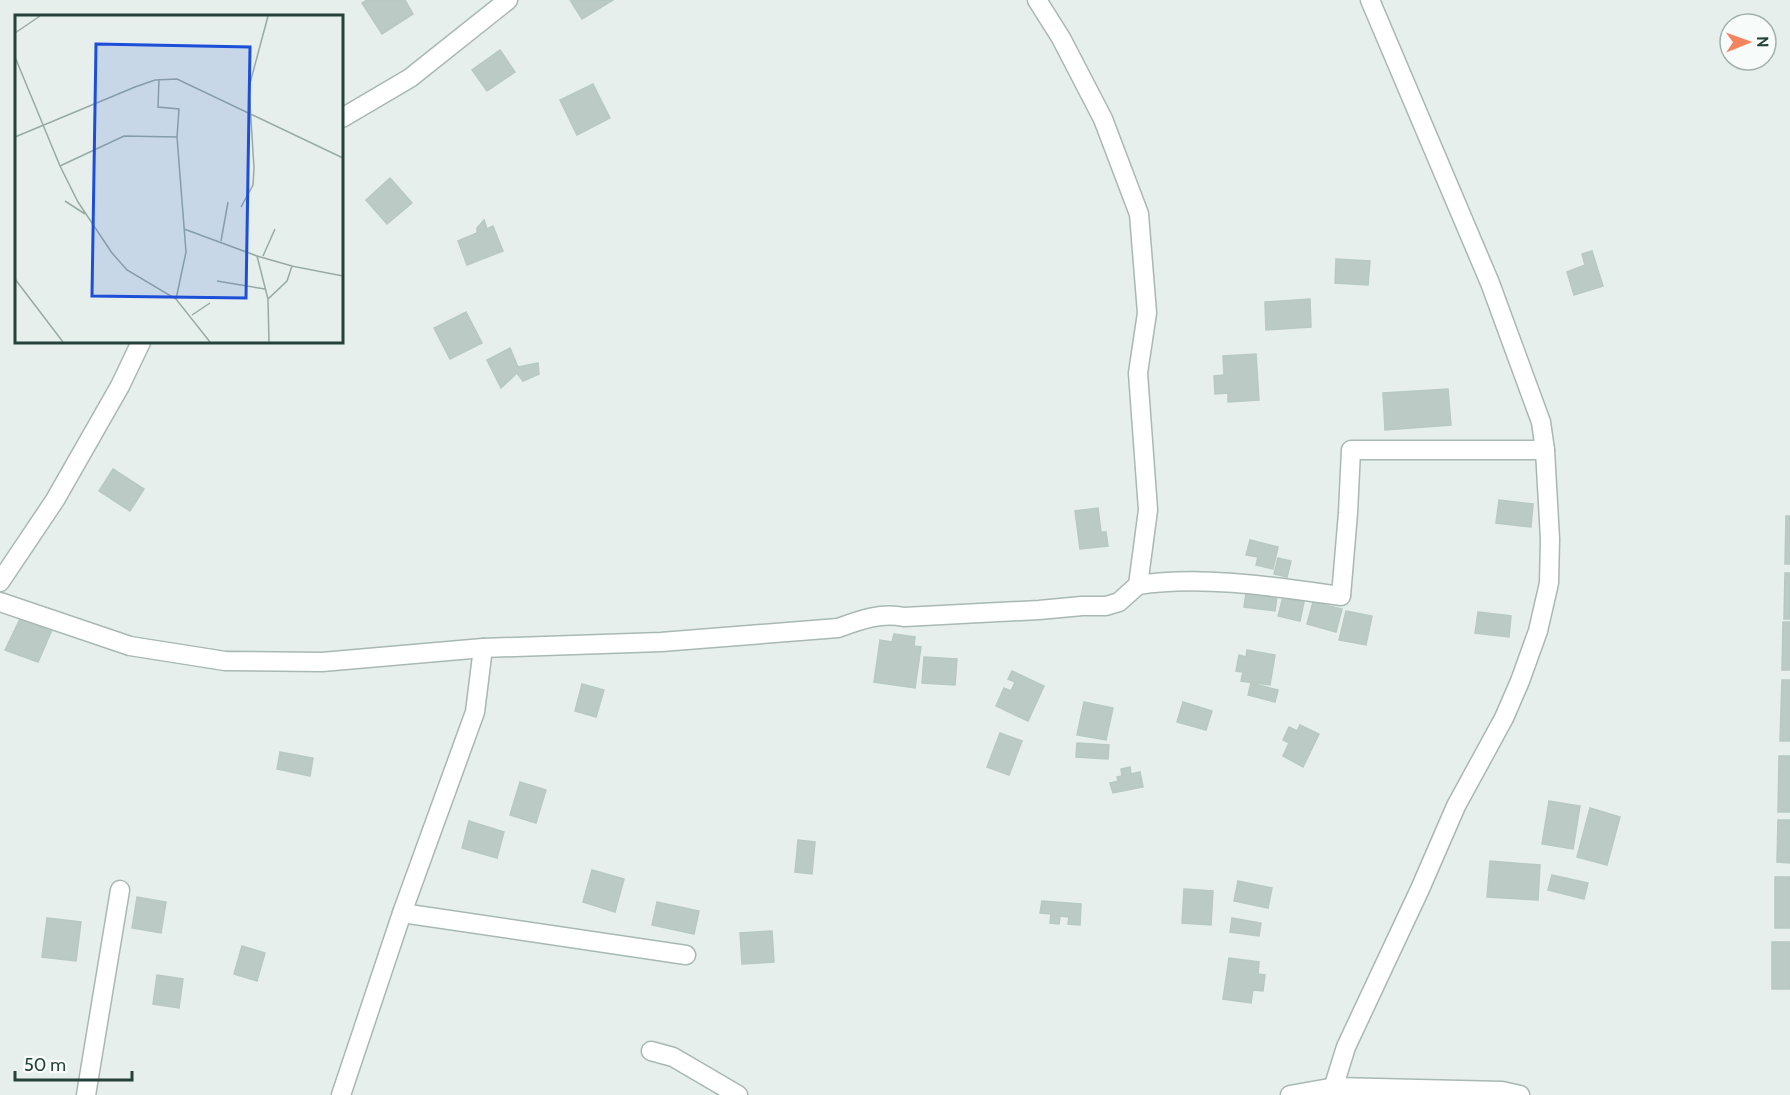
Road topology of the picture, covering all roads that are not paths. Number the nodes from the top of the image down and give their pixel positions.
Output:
1 (508, 0) edge
2 (1037, 0) edge
3 (1370, 0) edge
4 (344, 117) edge
5 (140, 344) edge
6 (1545, 450) junction
7 (0, 582) edge
8 (1138, 585) junction
9 (0, 602) edge
10 (483, 648) junction
11 (120, 890) dead end
12 (402, 913) junction
13 (686, 955) dead end
14 (651, 1051) dead end
15 (1333, 1091) edge
16 (86, 1095) edge
17 (341, 1095) edge
18 (738, 1095) edge
19 (1290, 1095) edge
20 (1520, 1095) edge

1 - 4 street
2 - 8 street
3 - 6 street
5 - 7 street
6 - 8 street
6 - 15 street
8 - 10 street
9 - 10 street
10 - 12 street
11 - 16 street
12 - 13 street
12 - 17 street
14 - 18 street
15 - 19 street
15 - 20 street

